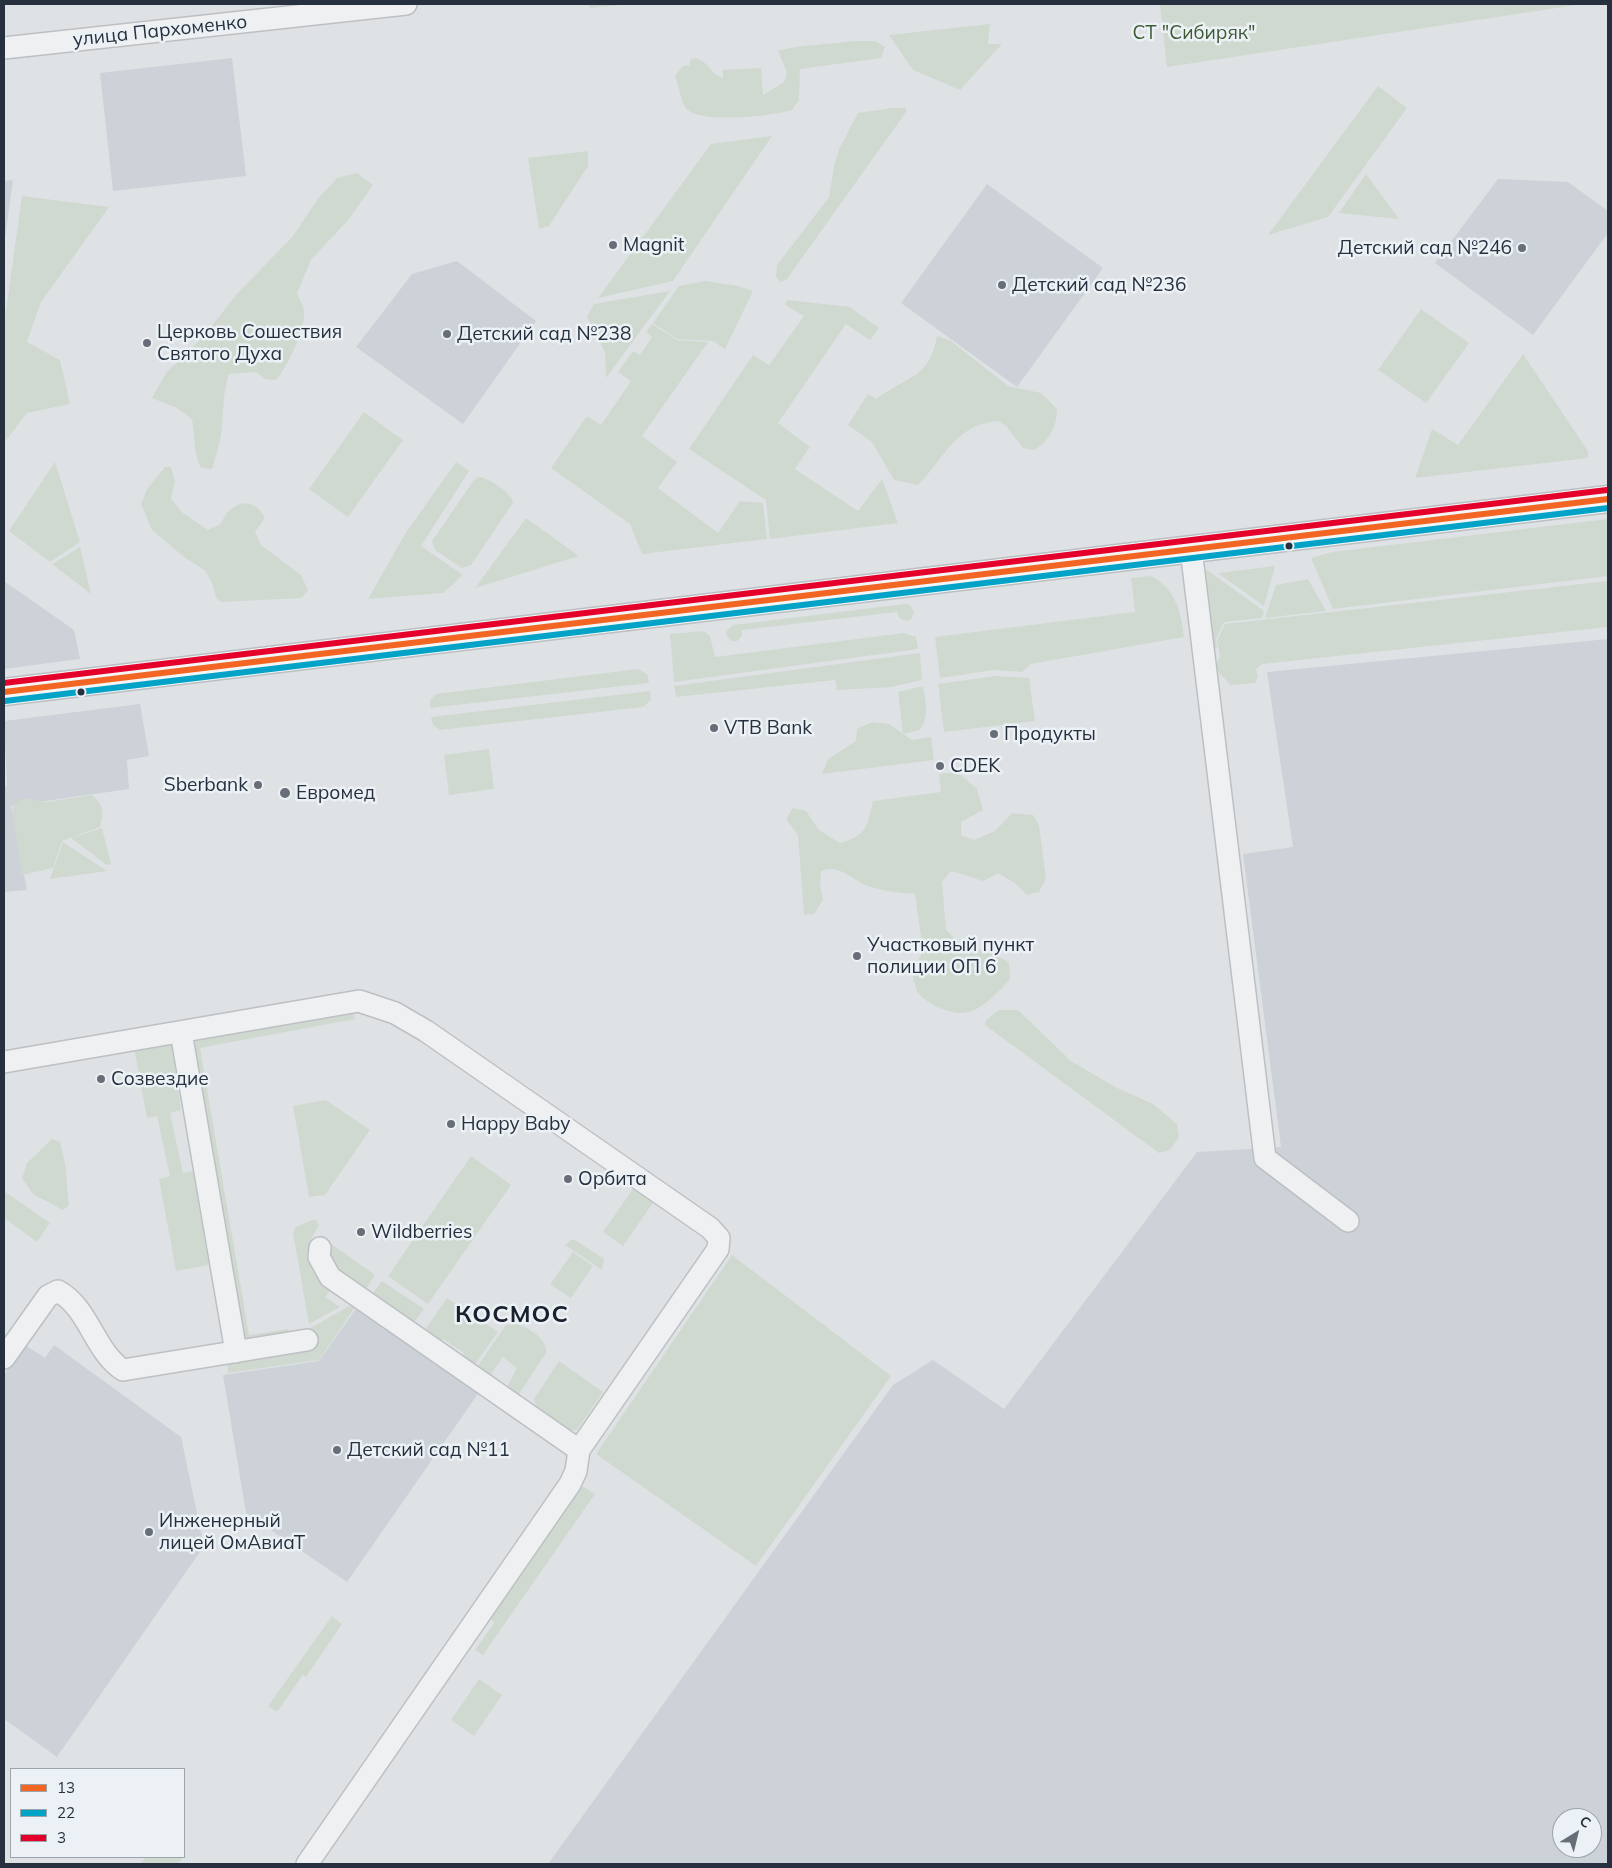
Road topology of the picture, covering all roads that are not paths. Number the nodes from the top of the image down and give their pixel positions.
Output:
1 (406, 4) edge
2 (4, 48) edge
3 (1608, 499) edge
4 (1191, 549) junction
5 (4, 692) edge
6 (181, 1032) junction
7 (4, 1062) edge
8 (1348, 1221) dead end
9 (320, 1248) dead end
10 (307, 1340) dead end
11 (236, 1352) junction
12 (4, 1358) edge
13 (579, 1450) junction
14 (307, 1864) edge

1 - 2 street, улица Пархоменко
3 - 4 main road
4 - 5 main road
4 - 8 street
6 - 7 street
6 - 11 street
6 - 13 street
9 - 13 street
10 - 11 street
11 - 12 street
13 - 14 street

